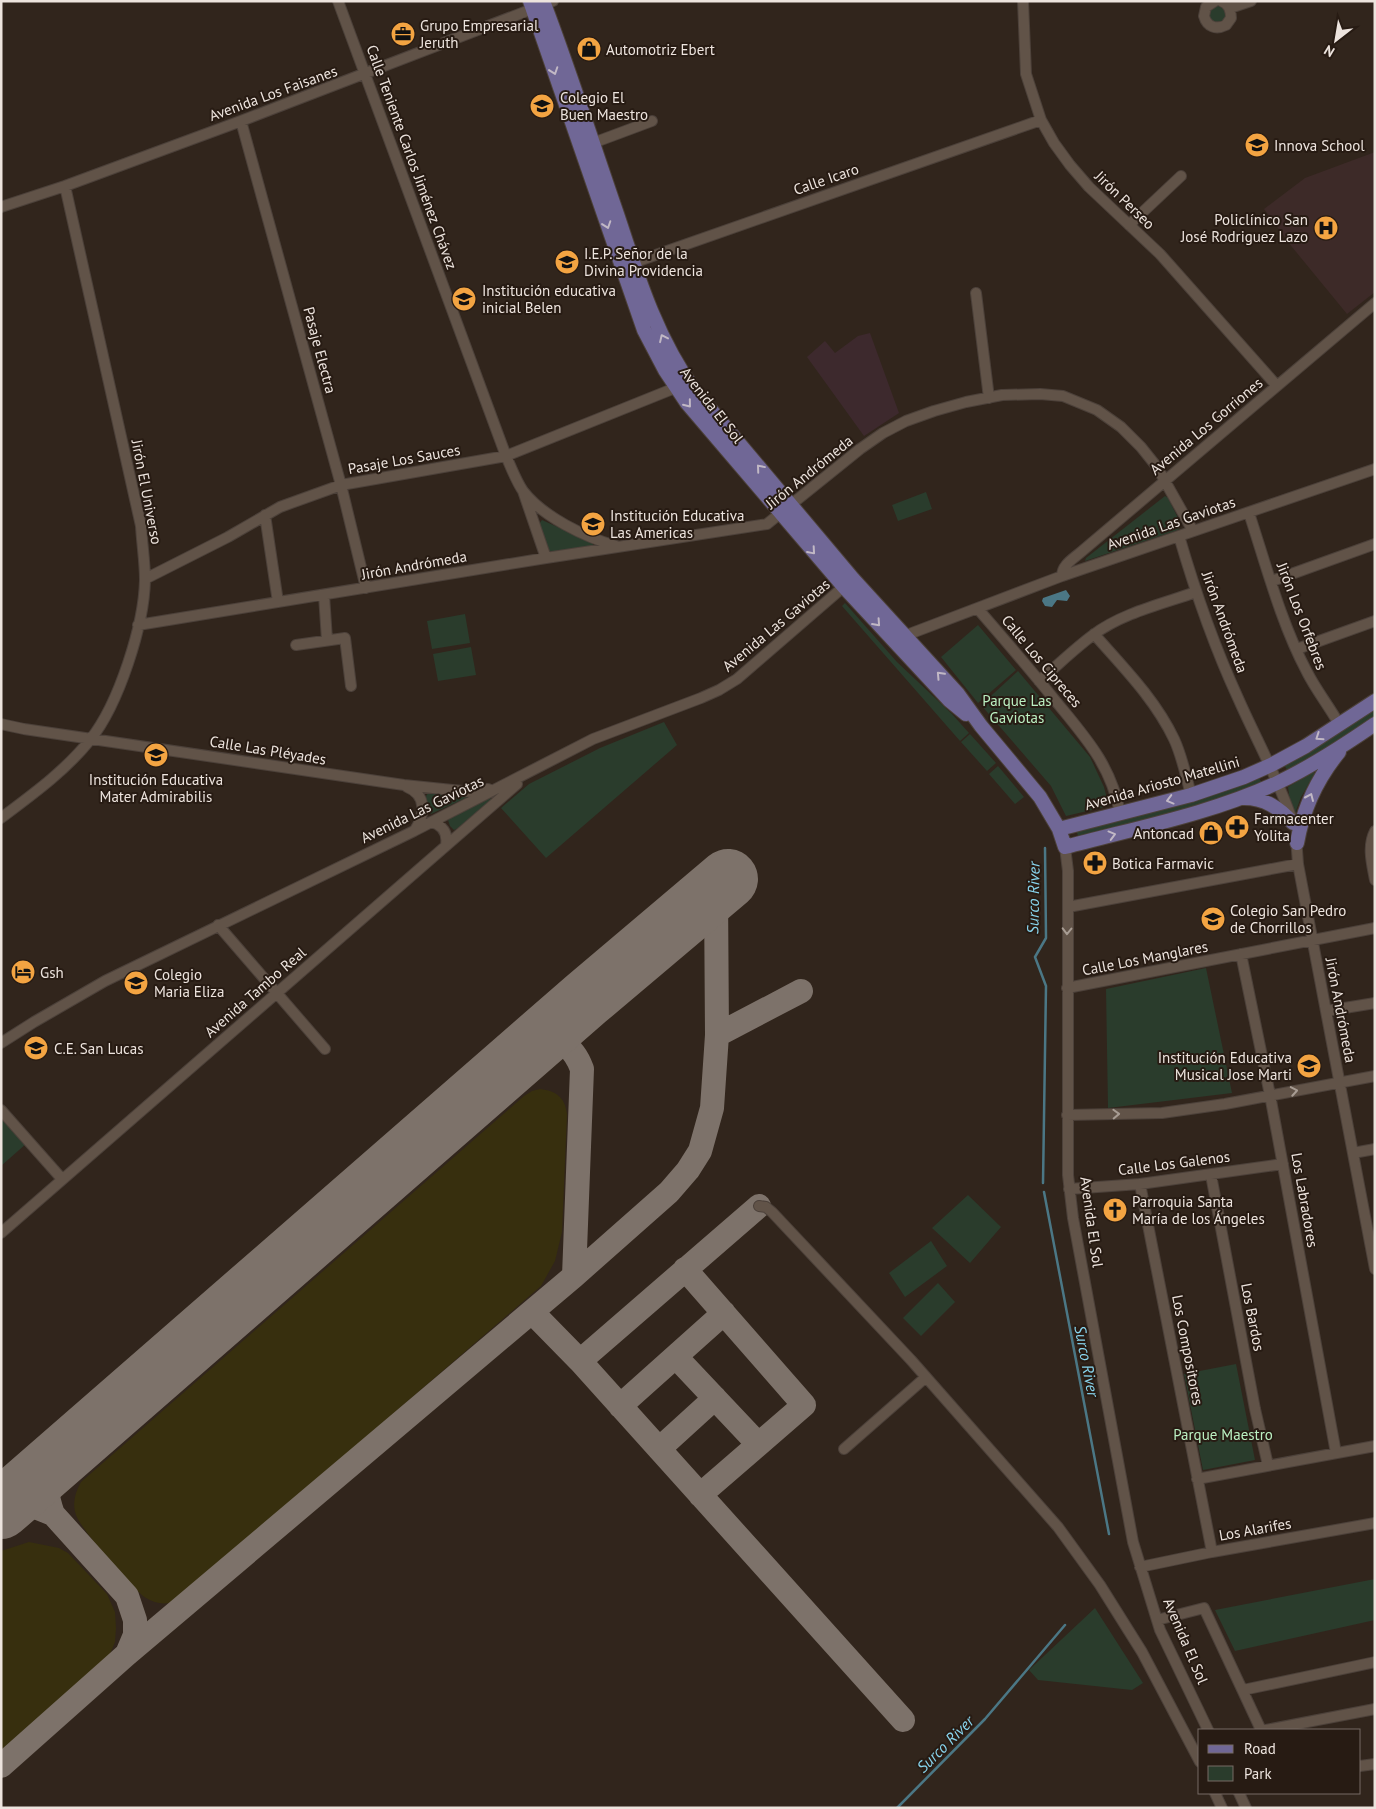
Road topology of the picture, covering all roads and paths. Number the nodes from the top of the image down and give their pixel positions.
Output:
1 (338, 1) edge
2 (1023, 1) edge
3 (1215, 1) edge
4 (1220, 1) edge
5 (1251, 1) edge
6 (540, 3) edge
7 (1230, 8) junction
8 (365, 74) junction
9 (1041, 120) junction
10 (242, 121) junction
11 (652, 121) dead end
12 (593, 143) junction
13 (1181, 176) dead end
14 (65, 186) junction
15 (1, 207) edge
16 (1129, 225) junction
17 (628, 265) junction
18 (976, 293) dead end
19 (1375, 303) edge
20 (1277, 386) junction
21 (676, 388) junction
22 (988, 398) junction
23 (506, 456) junction
24 (1375, 468) edge
25 (1164, 481) junction
26 (342, 485) junction
27 (523, 490) junction
28 (786, 510) junction
29 (1249, 513) junction
30 (264, 515) junction
31 (1193, 531) junction
32 (1179, 536) junction
33 (1375, 544) edge
34 (619, 547) junction
35 (546, 558) junction
36 (1062, 576) junction
37 (145, 579) junction
38 (1272, 581) junction
39 (849, 583) junction
40 (366, 588) junction
41 (1196, 592) junction
42 (324, 595) junction
43 (278, 602) junction
44 (978, 609) junction
45 (1375, 621) edge
46 (138, 625) junction
47 (1094, 634) junction
48 (327, 640) junction
49 (899, 640) junction
50 (296, 645) dead end
51 (1297, 650) junction
52 (1039, 681) junction
53 (351, 686) dead end
54 (1375, 701) edge
55 (1, 724) edge
56 (1339, 724) junction
57 (1375, 724) edge
58 (92, 738) junction
59 (1350, 741) junction
60 (1270, 765) junction
61 (528, 773) junction
62 (1278, 783) junction
63 (404, 785) junction
64 (1191, 794) junction
65 (1240, 798) junction
66 (1120, 813) junction
67 (1, 818) edge
68 (431, 822) junction
69 (1293, 823) junction
70 (1059, 829) junction
71 (414, 831) junction
72 (1375, 831) edge
73 (1297, 843) junction
74 (446, 845) junction
75 (1065, 847) junction
76 (1298, 864) junction
77 (1375, 880) edge
78 (1068, 907) junction
79 (218, 926) junction
80 (1375, 928) edge
81 (1313, 939) junction
82 (1241, 954) junction
83 (1068, 988) junction
84 (276, 994) junction
85 (1375, 1003) edge
86 (1326, 1011) junction
87 (1, 1043) edge
88 (325, 1049) dead end
89 (1375, 1076) edge
90 (1339, 1083) junction
91 (1270, 1095) junction
92 (1, 1110) edge
93 (1067, 1116) junction
94 (1375, 1149) edge
95 (1353, 1153) junction
96 (1283, 1164) junction
97 (1211, 1175) junction
98 (62, 1180) junction
99 (1140, 1184) junction
100 (1069, 1189) junction
101 (759, 1206) dead end
102 (1370, 1221) edge
103 (1, 1234) edge
104 (1375, 1269) edge
105 (926, 1377) junction
106 (1375, 1446) edge
107 (844, 1448) dead end
108 (1336, 1453) junction
109 (1268, 1464) junction
110 (1197, 1479) junction
111 (1375, 1524) edge
112 (1212, 1552) junction
113 (1140, 1567) junction
114 (1157, 1620) junction
115 (1375, 1662) edge
116 (1243, 1690) junction
117 (1375, 1709) edge
118 (1208, 1729) edge
119 (1261, 1729) edge
120 (1271, 1729) edge
121 (1198, 1758) edge
122 (1375, 1764) edge
123 (1361, 1766) edge
124 (1215, 1794) edge
125 (1243, 1794) edge
126 (1222, 1808) edge
127 (1246, 1808) edge

1 - 8 street, Calle Teniente Carlos Jiménez Chávez
2 - 9 street, Jirón Perseo
3 - 7 street
4 - 7 street
5 - 7 street
6 - 8 street, Avenida Los Faisanes
6 - 12 main road, Avenida El Sol
6 -> 17 main road, Avenida El Sol
8 - 10 street, Avenida Los Faisanes
8 - 23 street, Calle Teniente Carlos Jiménez Chávez
9 - 16 street, Jirón Perseo
9 - 17 street, Calle Icaro
10 - 14 street, Avenida Los Faisanes
10 - 26 street, Pasaje Electra
11 - 12 street
12 - 17 main road, Avenida El Sol
13 - 16 street
14 - 15 street, Avenida Los Faisanes
14 - 37 street, Jirón El Universo
16 - 20 street, Jirón Perseo
17 - 21 main road, Avenida El Sol
28 -> 17 main road, Avenida El Sol
18 - 22 street
19 - 20 street, Avenida Los Gorriones
20 - 25 street, Avenida Los Gorriones
21 - 23 street, Pasaje Los Sauces
21 -> 28 main road, Avenida El Sol
22 - 25 street, Jirón Andrómeda
22 - 28 street, Jirón Andrómeda
23 - 26 street, Pasaje Los Sauces
23 - 27 street, Calle Teniente Carlos Jiménez Chávez
24 - 29 street, Avenida Las Gaviotas
25 - 31 street, Jirón Andrómeda
25 - 36 street, Avenida Los Gorriones
26 - 30 street, Pasaje Los Sauces
26 - 40 street, Pasaje Electra
27 - 34 street, Calle Teniente Carlos Jiménez Chávez
27 - 35 street, Calle Teniente Carlos Jiménez Chávez
28 - 34 street, Jirón Andrómeda
28 - 39 main road, Avenida El Sol
29 - 31 street, Avenida Las Gaviotas
29 - 38 street, Jirón Los Orfebres
30 - 37 street, Pasaje Los Sauces
30 - 43 street
31 - 32 street, Avenida Las Gaviotas
32 - 36 street, Avenida Las Gaviotas
32 - 41 street, Jirón Andrómeda
33 - 38 street
34 - 35 street, Jirón Andrómeda
35 - 40 street, Jirón Andrómeda
36 - 44 street, Avenida Las Gaviotas
37 - 46 street, Jirón El Universo
38 - 51 street, Jirón Los Orfebres
39 - 49 main road, Avenida El Sol
39 - 61 street, Avenida Las Gaviotas
40 - 42 street, Jirón Andrómeda
41 - 47 street
41 - 60 street, Jirón Andrómeda
42 - 43 street, Jirón Andrómeda
42 - 48 street
43 - 46 street, Jirón Andrómeda
44 - 49 street, Avenida Las Gaviotas
44 - 52 street, Calle Los Cipreces
45 - 51 street
46 - 58 street, Jirón El Universo
47 - 52 street
47 - 64 street
48 - 50 street
48 - 53 street
49 - 70 main road, Avenida El Sol
51 - 56 street, Jirón Los Orfebres
52 - 66 street, Calle Los Cipreces
54 - 56 main road, Avenida Ariosto Matellini
55 - 58 street, Calle Las Pléyades
56 -> 60 main road, Avenida Ariosto Matellini
57 - 59 main road
58 - 63 street, Calle Las Pléyades
58 - 67 street, Jirón El Universo
59 - 62 main road
73 -> 59 main road
60 - 62 street, Jirón Andrómeda
60 - 64 main road, Avenida Ariosto Matellini
61 - 63 street, Calle Las Pléyades
61 - 68 street, Avenida Las Gaviotas
61 - 74 street, Avenida Tambo Real
62 - 65 main road
62 - 69 street, Jirón Andrómeda
63 - 71 street
64 -> 66 main road, Avenida Ariosto Matellini
65 - 69 main road
75 -> 65 main road
66 - 70 main road, Avenida Ariosto Matellini
68 - 71 street, Avenida Las Gaviotas
68 - 74 street
69 - 73 street, Jirón Andrómeda
70 - 75 main road, Avenida El Sol
71 - 79 street, Avenida Las Gaviotas
72 - 77 street
73 - 76 street, Jirón Andrómeda
74 - 84 street, Avenida Tambo Real
75 - 78 street, Avenida El Sol
76 - 78 street
76 - 81 street, Jirón Andrómeda
78 -> 83 street, Avenida El Sol
79 - 84 street
79 - 87 street, Avenida Las Gaviotas
80 - 81 street, Calle Los Manglares
81 - 82 street, Calle Los Manglares
81 - 86 street, Jirón Andrómeda
82 - 83 street, Calle Los Manglares
82 - 91 street, Los Labradores
83 - 93 street, Avenida El Sol
84 - 88 street
84 - 98 street, Avenida Tambo Real
85 - 86 street
86 - 90 street, Jirón Andrómeda
89 - 90 street
91 -> 90 street
90 - 95 street, Jirón Andrómeda
93 -> 91 street
91 - 96 street, Los Labradores
92 - 98 street
93 - 100 street, Avenida El Sol
94 - 95 street
95 - 102 street, Jirón Andrómeda
96 - 97 street, Calle Los Galenos
96 - 108 street, Los Labradores
97 - 99 street, Calle Los Galenos
97 - 109 street, Los Bardos
98 - 103 street, Avenida Tambo Real
99 - 100 street, Calle Los Galenos
99 - 110 street, Los Compositores
100 - 113 street, Avenida El Sol
101 - 105 street
102 - 104 street, Jirón Andrómeda
105 - 107 street
105 - 121 street
106 - 108 street
108 - 109 street
109 - 110 street
110 - 112 street, Los Compositores
111 - 112 street, Los Alarifes
112 - 113 street, Los Alarifes
113 - 114 street, Avenida El Sol
114 - 116 street
114 - 118 street, Avenida El Sol
115 - 116 street
116 - 119 street
117 - 120 street
122 - 123 street
124 - 126 street
125 - 127 street

